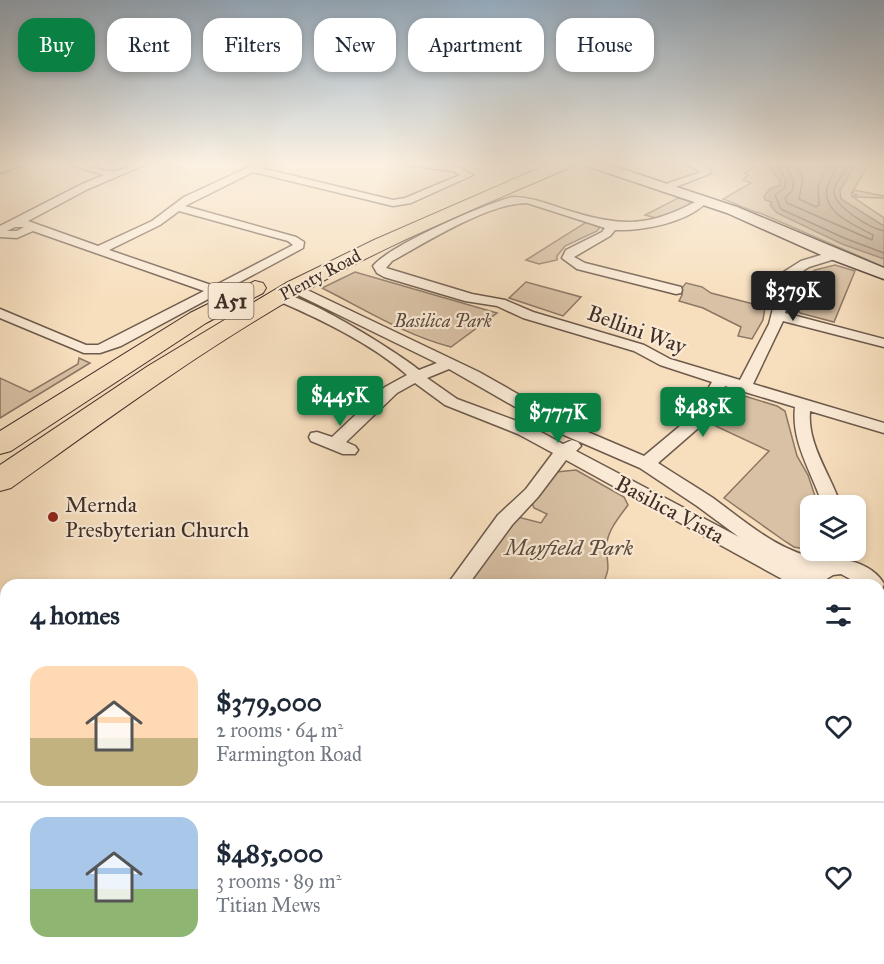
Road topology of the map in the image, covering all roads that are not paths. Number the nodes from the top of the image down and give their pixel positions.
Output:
1 (48, 207) edge
2 (177, 207) edge
3 (420, 207) edge
4 (466, 207) edge
5 (496, 207) edge
6 (551, 207) edge
7 (694, 207) edge
8 (718, 207) edge
9 (174, 209) junction
10 (41, 211) junction
11 (612, 226) junction
12 (14, 228) edge
13 (0, 245) edge
14 (98, 251) junction
15 (834, 255) junction
16 (884, 274) edge
17 (677, 290) dead end
18 (213, 291) junction
19 (287, 292) junction
20 (0, 313) edge
21 (779, 316) junction
22 (884, 343) edge
23 (450, 363) junction
24 (418, 376) junction
25 (721, 380) junction
26 (744, 387) junction
27 (803, 405) junction
28 (884, 428) edge
29 (317, 437) dead end
30 (583, 437) junction
31 (0, 444) edge
32 (563, 452) junction
33 (646, 464) junction
34 (0, 480) edge
35 (829, 495) edge
36 (854, 561) edge
37 (828, 568) edge
38 (461, 579) edge
39 (800, 579) edge
40 (866, 579) edge
41 (867, 579) edge

1 - 10 street
2 - 9 street
3 - 31 highway, Plenty Road / A51
4 - 19 highway, Plenty Road / A51
5 - 25 street, Bellini Way
6 - 11 street, Bellini Way
7 - 11 street
8 - 15 street
9 - 14 street
9 - 18 street
10 - 12 street
10 - 12 street
11 - 17 street
12 - 13 street
12 - 14 street
14 - 18 street
15 - 16 street
15 - 21 street
18 - 20 street
19 - 23 street, Basilica Vista
19 - 24 street, Basilica Vista
19 - 34 highway, Plenty Road / A51
21 - 22 street
21 - 26 street
23 - 24 street
23 - 30 street, Basilica Vista
24 - 29 street
24 - 32 street, Basilica Vista
25 - 26 street, Bellini Way
25 - 33 street
26 - 27 street, Bellini Way
27 - 28 street, Bellini Way
27 - 35 street
30 - 32 street
30 - 33 street, Basilica Vista
32 - 38 street
32 - 39 street, Basilica Vista
33 - 37 street, Basilica Vista
36 - 41 street
37 - 40 street, Basilica Vista

